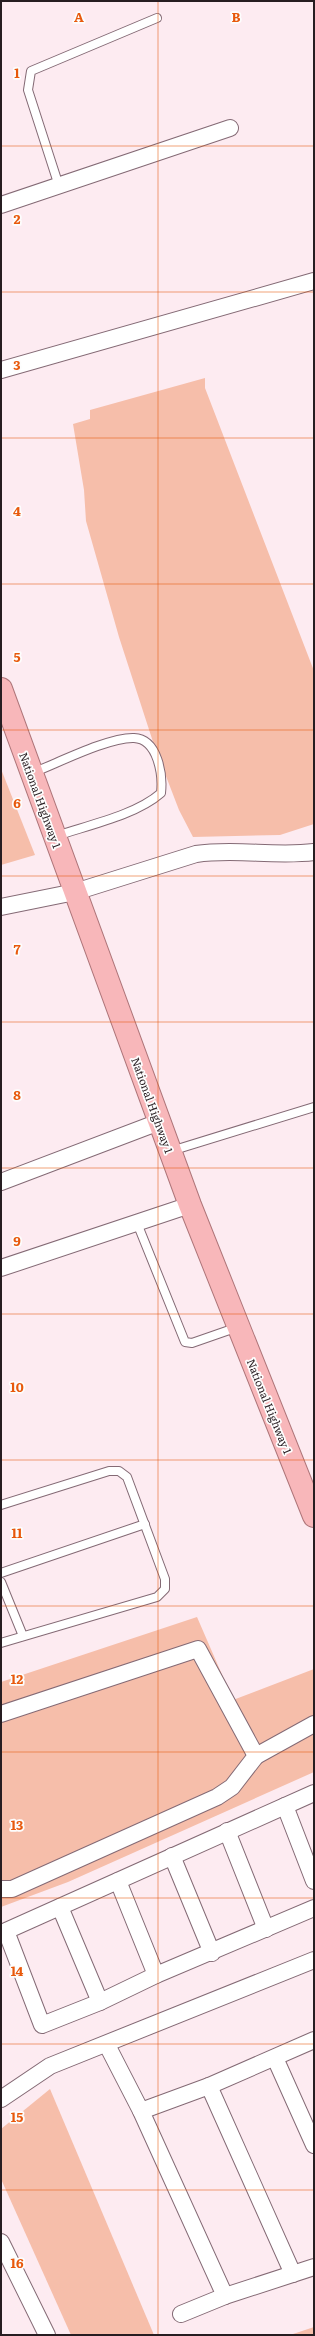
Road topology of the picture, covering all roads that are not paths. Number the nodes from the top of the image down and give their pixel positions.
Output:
1 (158, 18) dead end
2 (230, 128) dead end
3 (59, 186) junction
4 (1, 206) edge
5 (314, 281) edge
6 (1, 370) edge
7 (1, 689) edge
8 (31, 774) junction
9 (54, 837) junction
10 (314, 852) edge
11 (75, 892) junction
12 (1, 907) edge
13 (314, 1107) edge
14 (159, 1122) junction
15 (170, 1151) junction
16 (1, 1182) edge
17 (190, 1205) junction
18 (137, 1223) junction
19 (1, 1268) edge
20 (239, 1327) junction
21 (1, 1505) edge
22 (314, 1516) edge
23 (145, 1524) junction
24 (1, 1573) edge
25 (1, 1582) edge
26 (23, 1636) junction
27 (1, 1643) edge
28 (1, 1714) edge
29 (314, 1724) edge
30 (256, 1756) junction
31 (314, 1793) edge
32 (285, 1806) junction
33 (227, 1831) junction
34 (172, 1856) junction
35 (118, 1881) junction
36 (314, 1881) edge
37 (1, 1889) edge
38 (60, 1907) junction
39 (314, 1908) edge
40 (266, 1929) junction
41 (212, 1953) junction
42 (314, 1960) edge
43 (156, 1975) junction
44 (100, 2002) junction
45 (314, 2040) edge
46 (107, 2045) junction
47 (275, 2058) junction
48 (209, 2086) junction
49 (1, 2099) edge
50 (141, 2111) junction
51 (314, 2145) edge
52 (1, 2242) edge
53 (314, 2267) edge
54 (293, 2274) junction
55 (225, 2296) junction
56 (181, 2314) dead end
57 (48, 2335) edge

1 - 3 lane
2 - 3 street
3 - 4 street
5 - 6 street
7 - 8 highway, National Highway 1
8 - 9 highway, National Highway 1
8 - 9 lane
9 - 11 highway, National Highway 1
10 - 11 street
11 - 12 street
11 - 14 highway, National Highway 1
13 - 15 lane
14 - 15 highway, National Highway 1
14 - 16 street
15 - 17 highway, National Highway 1
17 - 18 street
17 - 20 highway, National Highway 1
18 - 19 street
18 - 20 lane
20 - 22 highway, National Highway 1
21 - 23 lane
23 - 24 lane
23 - 26 lane
25 - 26 lane
26 - 27 lane
28 - 30 street
29 - 30 street
30 - 37 street
31 - 32 street
32 - 33 street
32 - 36 street
33 - 34 street
33 - 40 street
34 - 35 street
34 - 41 street
35 - 38 street
35 - 43 street
38 - 44 street
38 - 44 street
39 - 40 street
40 - 41 street
41 - 43 street
42 - 46 street
43 - 44 street
45 - 47 street
46 - 49 street
46 - 50 street
47 - 48 street
47 - 51 street
48 - 50 street
48 - 54 street
50 - 55 street
52 - 57 street
53 - 54 street
54 - 55 street
55 - 56 street

